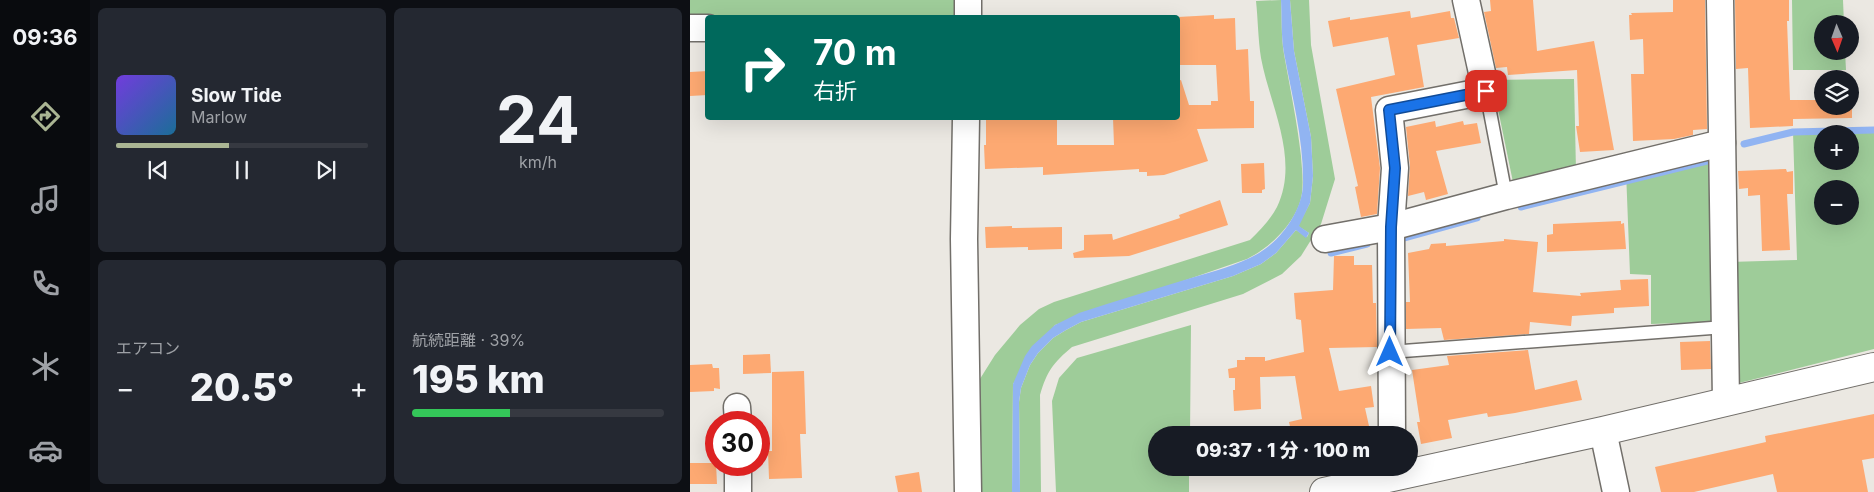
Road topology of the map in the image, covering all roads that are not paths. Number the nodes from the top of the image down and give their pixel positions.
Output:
1 (968, 0) edge
2 (1466, 0) edge
3 (1720, 0) edge
4 (968, 15) edge
5 (690, 28) edge
6 (705, 28) edge
7 (1486, 91) junction
8 (966, 120) edge
9 (1722, 143) junction
10 (1506, 196) junction
11 (1391, 227) junction
12 (1324, 239) dead end
13 (1724, 327) junction
14 (1390, 352) junction
15 (1874, 367) edge
16 (1726, 401) junction
17 (1392, 426) edge
18 (1603, 431) junction
19 (738, 476) edge
20 (1380, 479) edge
21 (738, 492) edge
22 (968, 492) edge
23 (1324, 492) edge
24 (1616, 492) edge

1 - 4 street
2 - 7 street
3 - 9 street
5 - 6 street
7 - 10 lane
7 - 11 street
8 - 22 street
9 - 10 street
9 - 13 street
10 - 11 street
11 - 12 street
11 - 14 street
13 - 14 lane
13 - 16 street
14 - 17 street
15 - 16 street
16 - 18 street
18 - 20 street
18 - 24 street
19 - 21 street
20 - 23 street

